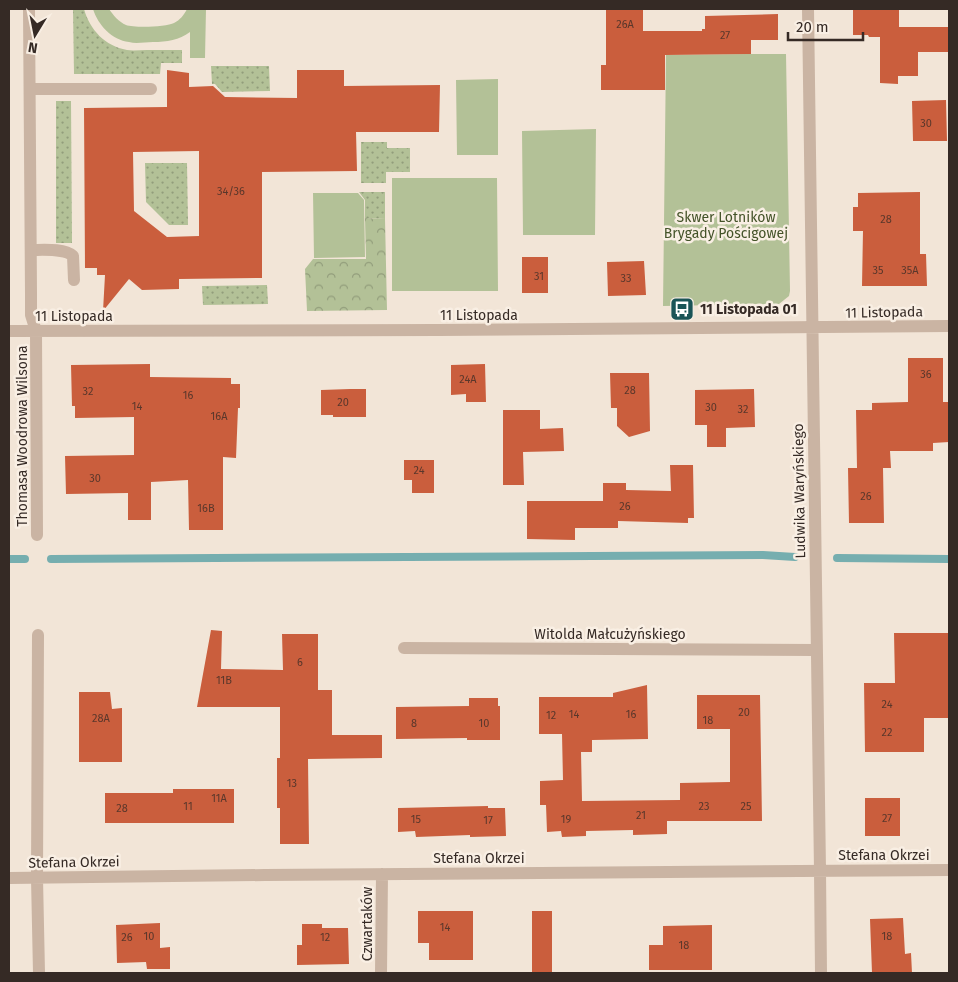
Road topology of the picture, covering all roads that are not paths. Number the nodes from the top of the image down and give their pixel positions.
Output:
1 (29, 9) edge
2 (808, 9) edge
3 (30, 89) junction
4 (151, 89) dead end
5 (31, 250) junction
6 (74, 280) dead end
7 (949, 326) edge
8 (812, 327) junction
9 (9, 331) edge
10 (36, 331) junction
11 (37, 535) dead end
12 (38, 635) dead end
13 (404, 648) dead end
14 (816, 650) junction
15 (949, 870) edge
16 (820, 871) junction
17 (382, 874) junction
18 (9, 878) edge
19 (37, 878) junction
20 (38, 973) edge
21 (381, 973) edge
22 (821, 973) edge

1 - 3 street, Thomasa Woodrowa Wilsona
2 - 8 street, Ludwika Waryńskiego
3 - 4 street
3 - 5 street, Thomasa Woodrowa Wilsona
5 - 6 street
5 - 10 street, Thomasa Woodrowa Wilsona
7 - 8 street, 11 Listopada
8 - 10 street, 11 Listopada
8 - 14 street, Ludwika Waryńskiego
9 - 10 street, 11 Listopada
10 - 11 street, Thomasa Woodrowa Wilsona
12 - 19 street
13 - 14 street, Witolda Małcużyńskiego
14 - 16 street, Ludwika Waryńskiego
15 - 16 street, Stefana Okrzei
16 - 17 street, Stefana Okrzei
16 - 22 street, Ludwika Waryńskiego
17 - 19 street, Stefana Okrzei
17 - 21 street, Czwartaków
18 - 19 street, Stefana Okrzei
19 - 20 street

